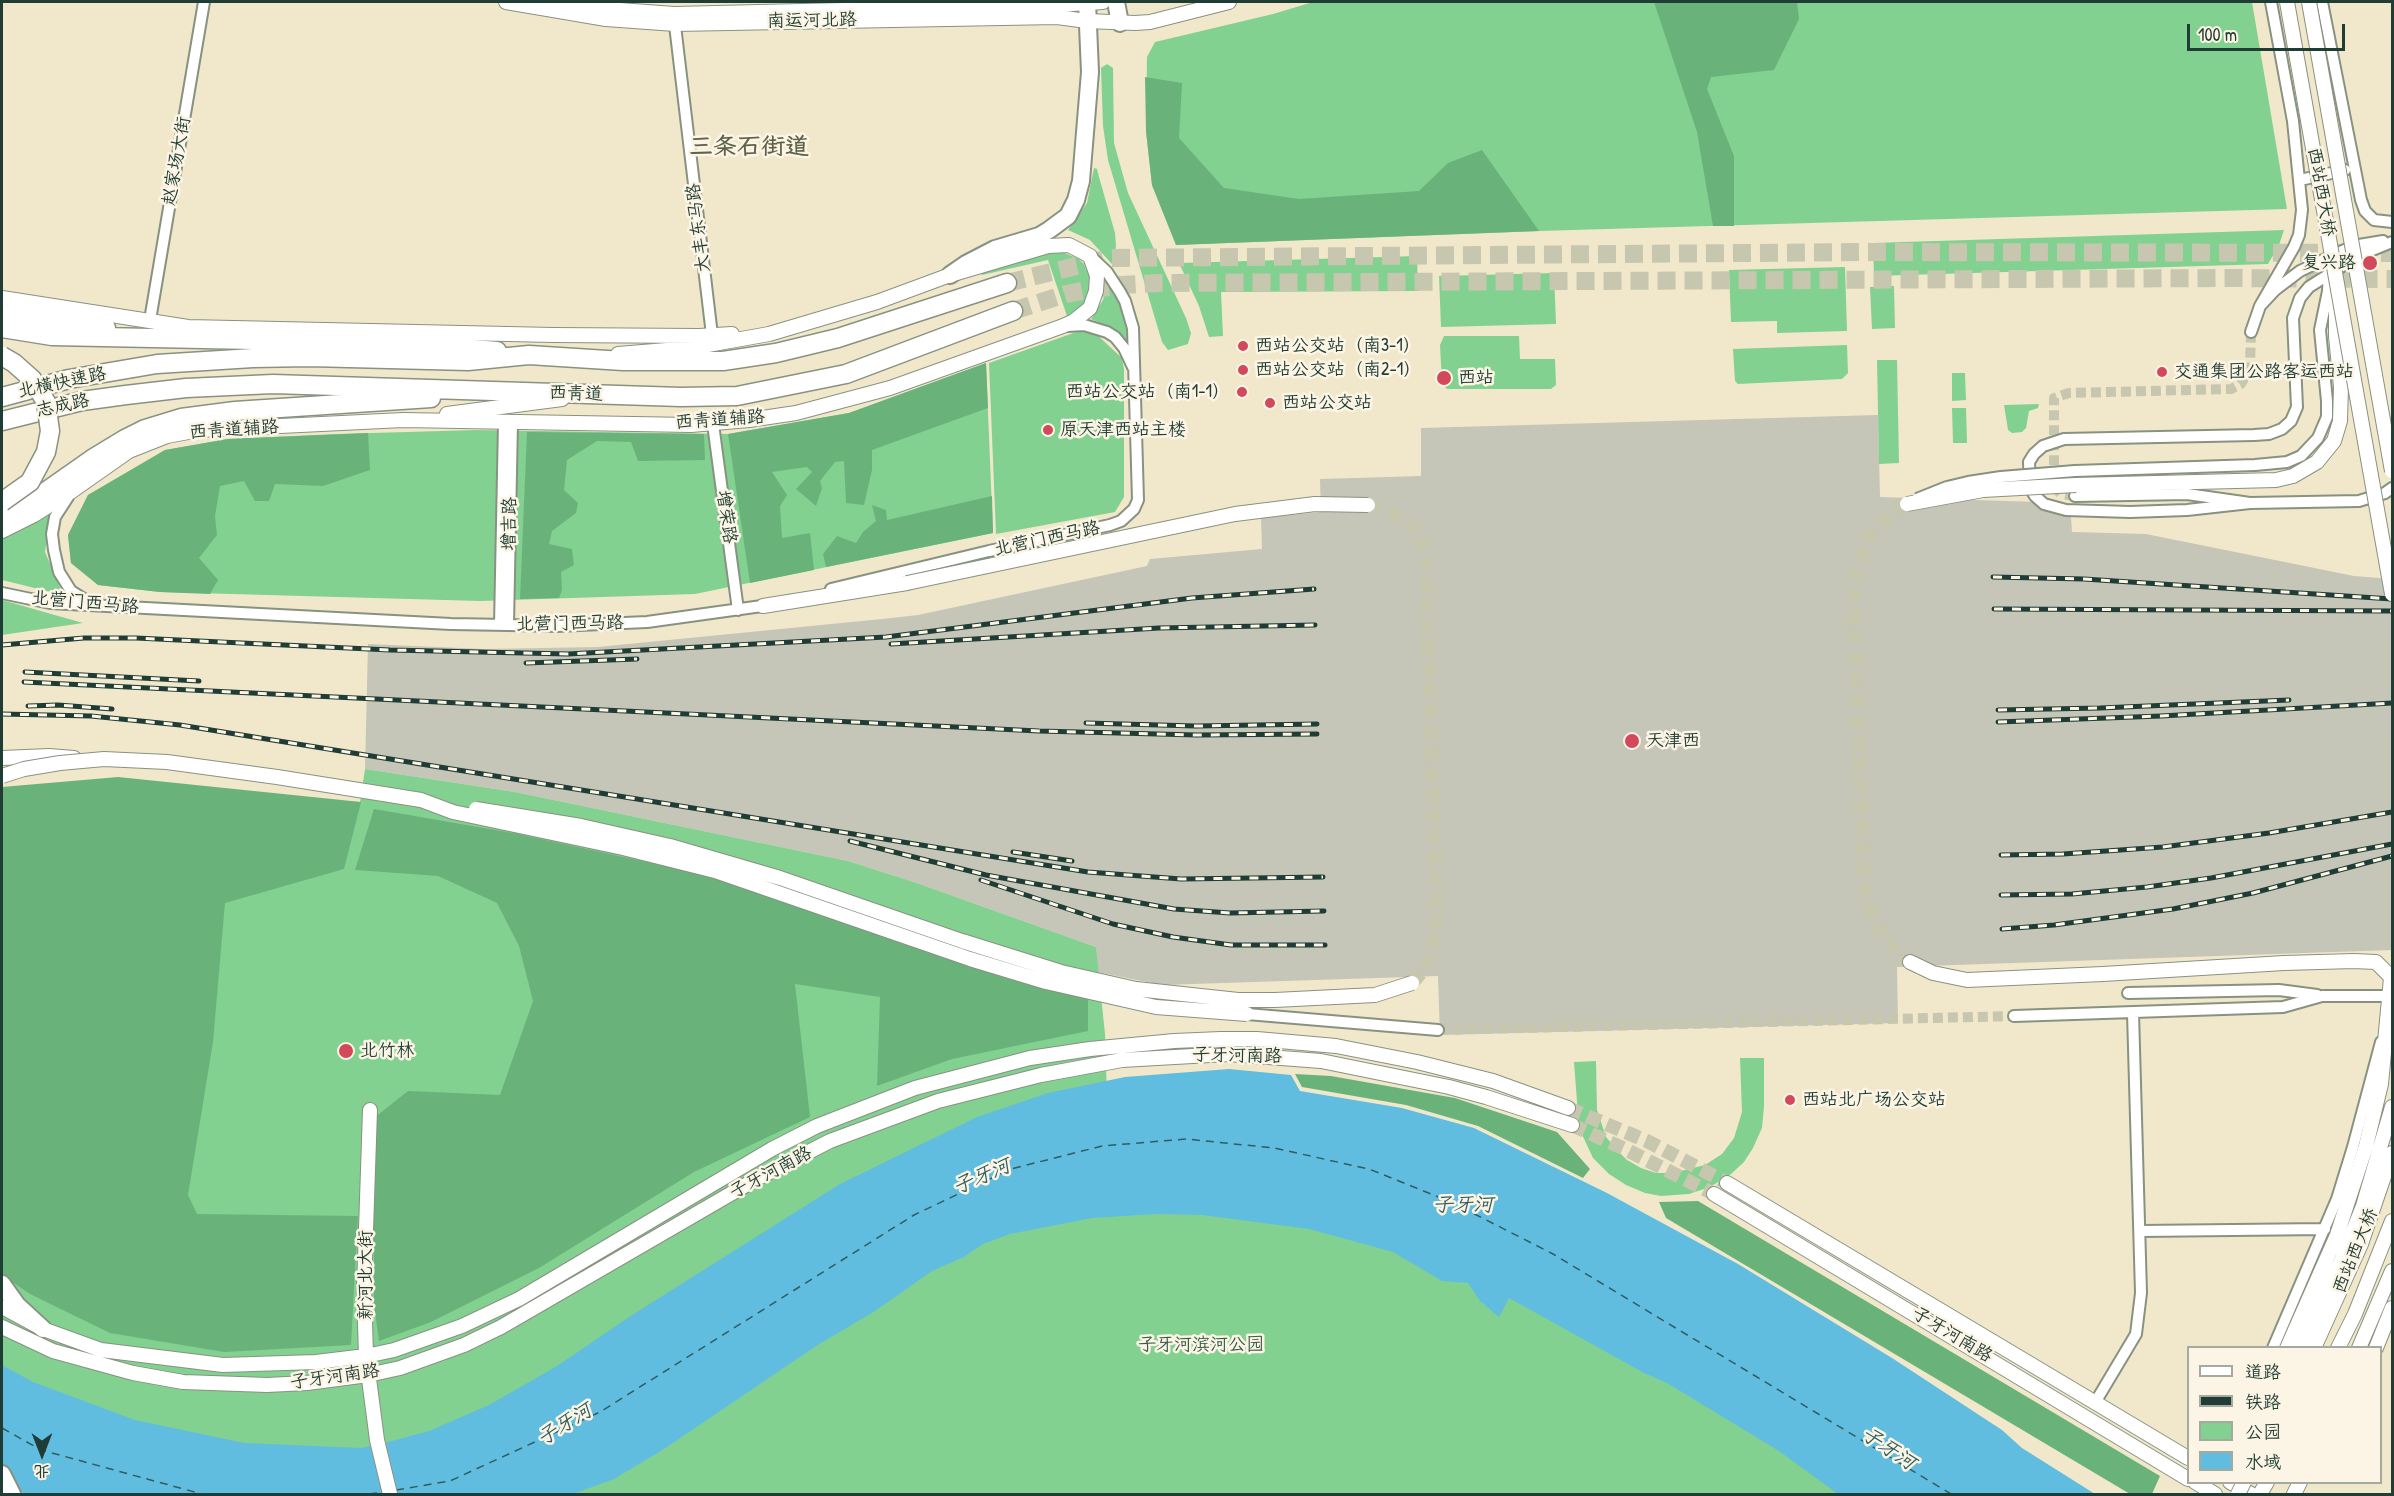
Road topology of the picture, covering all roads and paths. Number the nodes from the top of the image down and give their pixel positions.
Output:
1 (204, 2) edge
2 (506, 2) edge
3 (558, 2) edge
4 (1092, 2) edge
5 (1116, 2) edge
6 (1229, 2) edge
7 (2271, 2) edge
8 (2287, 2) edge
9 (2308, 2) edge
10 (2322, 2) edge
11 (674, 19) junction
12 (1087, 21) junction
13 (1120, 23) junction
14 (2354, 168) junction
15 (2300, 180) junction
16 (2392, 222) edge
17 (2392, 241) edge
18 (1090, 256) junction
19 (2327, 257) junction
20 (950, 275) junction
21 (2333, 280) junction
22 (1006, 284) tunnel mouth
23 (2, 298) edge
24 (2260, 306) junction
25 (1013, 311) tunnel mouth
26 (2, 314) edge
27 (150, 320) junction
28 (805, 324) junction
29 (1063, 326) junction
30 (2, 328) edge
31 (2251, 332) tunnel mouth
32 (712, 335) junction
33 (167, 337) junction
34 (529, 355) junction
35 (2, 356) edge
36 (577, 357) junction
37 (122, 370) joint
38 (1136, 373) junction
39 (519, 392) junction
40 (126, 394) joint
41 (596, 395) junction
42 (2, 397) edge
43 (403, 420) junction
44 (2, 421) edge
45 (508, 422) junction
46 (714, 424) junction
47 (2392, 471) edge
48 (2392, 488) edge
49 (72, 491) junction
50 (2075, 496) tunnel mouth
51 (2, 502) edge
52 (2250, 503) junction
53 (1907, 504) joint
54 (1368, 505) tunnel mouth
55 (2, 517) edge
56 (2, 531) edge
57 (2, 593) edge
58 (2392, 594) edge
59 (93, 604) junction
60 (763, 606) junction
61 (738, 610) junction
62 (504, 625) junction
63 (2, 758) edge
64 (104, 759) junction
65 (2, 776) edge
66 (421, 800) junction
67 (1910, 962) tunnel mouth
68 (2392, 978) edge
69 (1412, 983) tunnel mouth
70 (2128, 993) dead end
71 (2322, 996) junction
72 (2389, 996) junction
73 (2133, 1013) junction
74 (1247, 1014) joint
75 (2014, 1016) tunnel mouth
76 (1438, 1029) tunnel mouth
77 (2392, 1107) edge
78 (1568, 1108) tunnel mouth
79 (370, 1110) dead end
80 (1572, 1125) tunnel mouth
81 (2392, 1153) edge
82 (1727, 1183) tunnel mouth
83 (1714, 1194) tunnel mouth
84 (2392, 1221) edge
85 (2140, 1231) junction
86 (2331, 1232) junction
87 (2392, 1270) edge
88 (2, 1284) edge
89 (2, 1307) edge
90 (2392, 1308) edge
91 (2, 1326) edge
92 (43, 1329) junction
93 (2274, 1346) edge
94 (2287, 1346) edge
95 (2300, 1346) edge
96 (2314, 1346) edge
97 (2339, 1346) edge
98 (2359, 1346) edge
99 (2376, 1346) edge
100 (388, 1352) junction
101 (366, 1356) junction
102 (392, 1369) junction
103 (368, 1375) junction
104 (2096, 1401) junction
105 (2171, 1447) junction
106 (2187, 1453) edge
107 (2187, 1457) edge
108 (2, 1474) edge
109 (2187, 1477) edge
110 (2199, 1484) edge
111 (2235, 1486) edge
112 (12, 1494) edge
113 (390, 1494) edge
114 (2215, 1494) edge
115 (2222, 1494) edge
116 (2251, 1494) edge

1 - 27 street, 赵家场大街
2 - 11 street, 南运河北路
3 - 11 street, 南运河北路
4 - 11 street, 南运河北路
4 - 12 main road
5 - 13 main road
6 - 13 street, 南运河北路
7 - 15 street
8 - 21 street, 西站西大桥, bridge
9 - 47 street, 西站西大桥, bridge
10 - 14 street
11 - 12 street, 南运河北路
11 - 32 street, 大丰东马路
12 - 13 street, 南运河北路
12 - 20 main road
14 - 15 street
14 - 16 street
15 - 24 street
17 - 19 street
17 - 21 street
18 - 20 street
18 - 29 street, 西青道辅路
18 - 38 street
19 - 21 street
19 - 24 street
20 - 28 street
21 - 52 street
21 - 53 street, bridge
21 - 53 street, bridge
21 - 58 street, 西站西大桥, bridge
22 - 36 highway, 西青道
23 - 27 street
24 - 31 street
25 - 41 highway, 西青道
26 - 33 highway
27 - 32 street
28 - 32 street
28 - 36 street
29 - 38 street
29 - 46 street, 西青道辅路
30 - 33 highway
33 - 34 highway
34 - 36 highway, 西青道
34 - 37 highway, 西青道
35 - 51 highway, bridge
37 - 42 highway, 北横快速路
38 - 60 street, 北营门西马路
39 - 40 highway, 西青道
39 - 41 highway, 西青道
39 - 55 highway
40 - 44 highway, 志成路
41 - 43 street
43 - 45 street, 西青道辅路
43 - 49 street, 西青道辅路
45 - 46 street, 西青道辅路
45 - 62 street, 增吉路
46 - 61 street, 增荣路
48 - 52 street
49 - 56 street, 西青道辅路
49 - 59 street
50 - 52 street
54 - 60 street, bridge
57 - 59 street, 北营门西马路
59 - 62 street, 北营门西马路
60 - 61 street, 北营门西马路
61 - 62 street, 北营门西马路
63 - 64 street, bridge
64 - 65 street, bridge
64 - 66 street, bridge
66 - 69 street, bridge
66 - 74 street, bridge
67 - 68 street
68 - 72 street
70 - 71 street
71 - 72 street
71 - 73 street
72 - 86 street
73 - 75 street
73 - 85 street
74 - 76 street
77 - 95 street
78 - 100 street, 子牙河南路
79 - 101 street, 新河北大街
80 - 102 street, 子牙河南路
81 - 96 street, 西站西大桥
82 - 104 street, 子牙河南路
83 - 109 street, 子牙河南路
84 - 97 street, 西站西大桥
85 - 86 street
85 - 104 street
86 - 93 street
86 - 94 street
87 - 98 street
88 - 92 main road
89 - 92 street, 子牙河南路
90 - 99 street
91 - 103 street, 子牙河南路
92 - 101 street, 子牙河南路
100 - 101 street, 子牙河南路
100 - 102 street
101 - 103 street, 新河北大街
102 - 103 street, 子牙河南路
103 - 113 street, 新河北大街
104 - 105 street, 子牙河南路
105 - 106 street
105 - 107 street, 子牙河南路
108 - 112 main road
110 - 114 street, 子牙河南路
111 - 115 street
111 - 116 street

